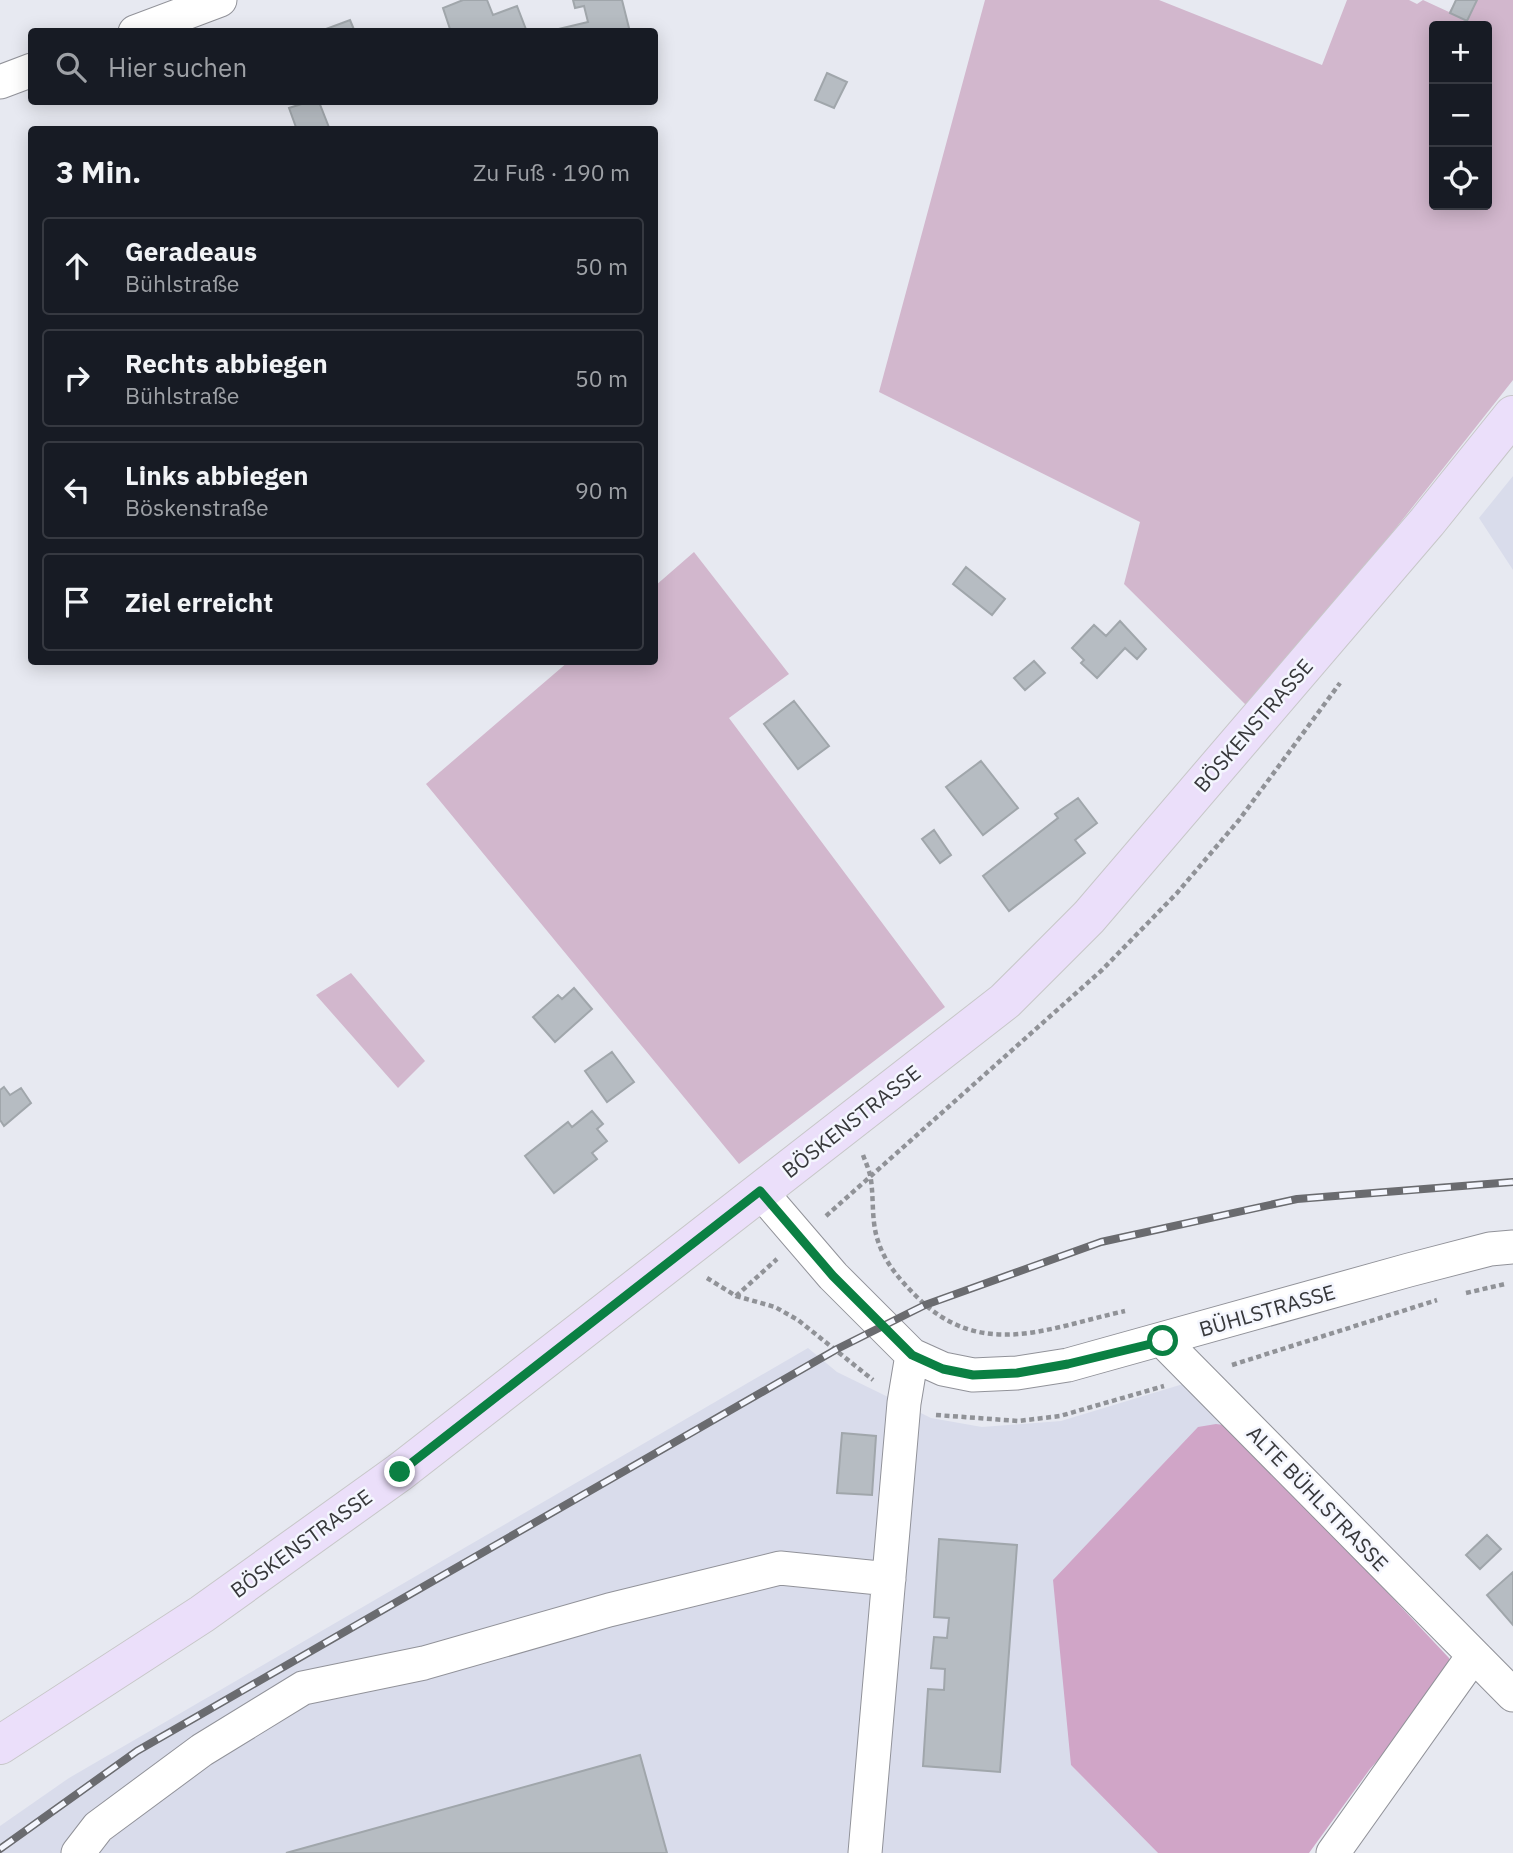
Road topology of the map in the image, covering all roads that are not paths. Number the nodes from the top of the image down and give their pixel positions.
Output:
1 (220, 0) edge
2 (146, 28) edge
3 (28, 72) edge
4 (0, 82) edge
5 (1513, 415) edge
6 (760, 1191) junction
7 (1513, 1247) edge
8 (1163, 1341) junction
9 (912, 1355) junction
10 (889, 1579) junction
11 (1473, 1656) junction
12 (1513, 1695) edge
13 (0, 1745) edge
14 (78, 1853) edge
15 (865, 1853) edge
16 (1333, 1853) edge

1 - 2 street
3 - 4 street
5 - 6 main road, BÖSKENSTRASSE
6 - 9 street, BÜHLSTRASSE
6 - 13 main road, BÖSKENSTRASSE
7 - 8 street, BÜHLSTRASSE
8 - 9 street, BÜHLSTRASSE
8 - 11 street, ALTE BÜHLSTRASSE
9 - 10 street
10 - 14 street
10 - 15 street
11 - 12 street, ALTE BÜHLSTRASSE
11 - 16 street

